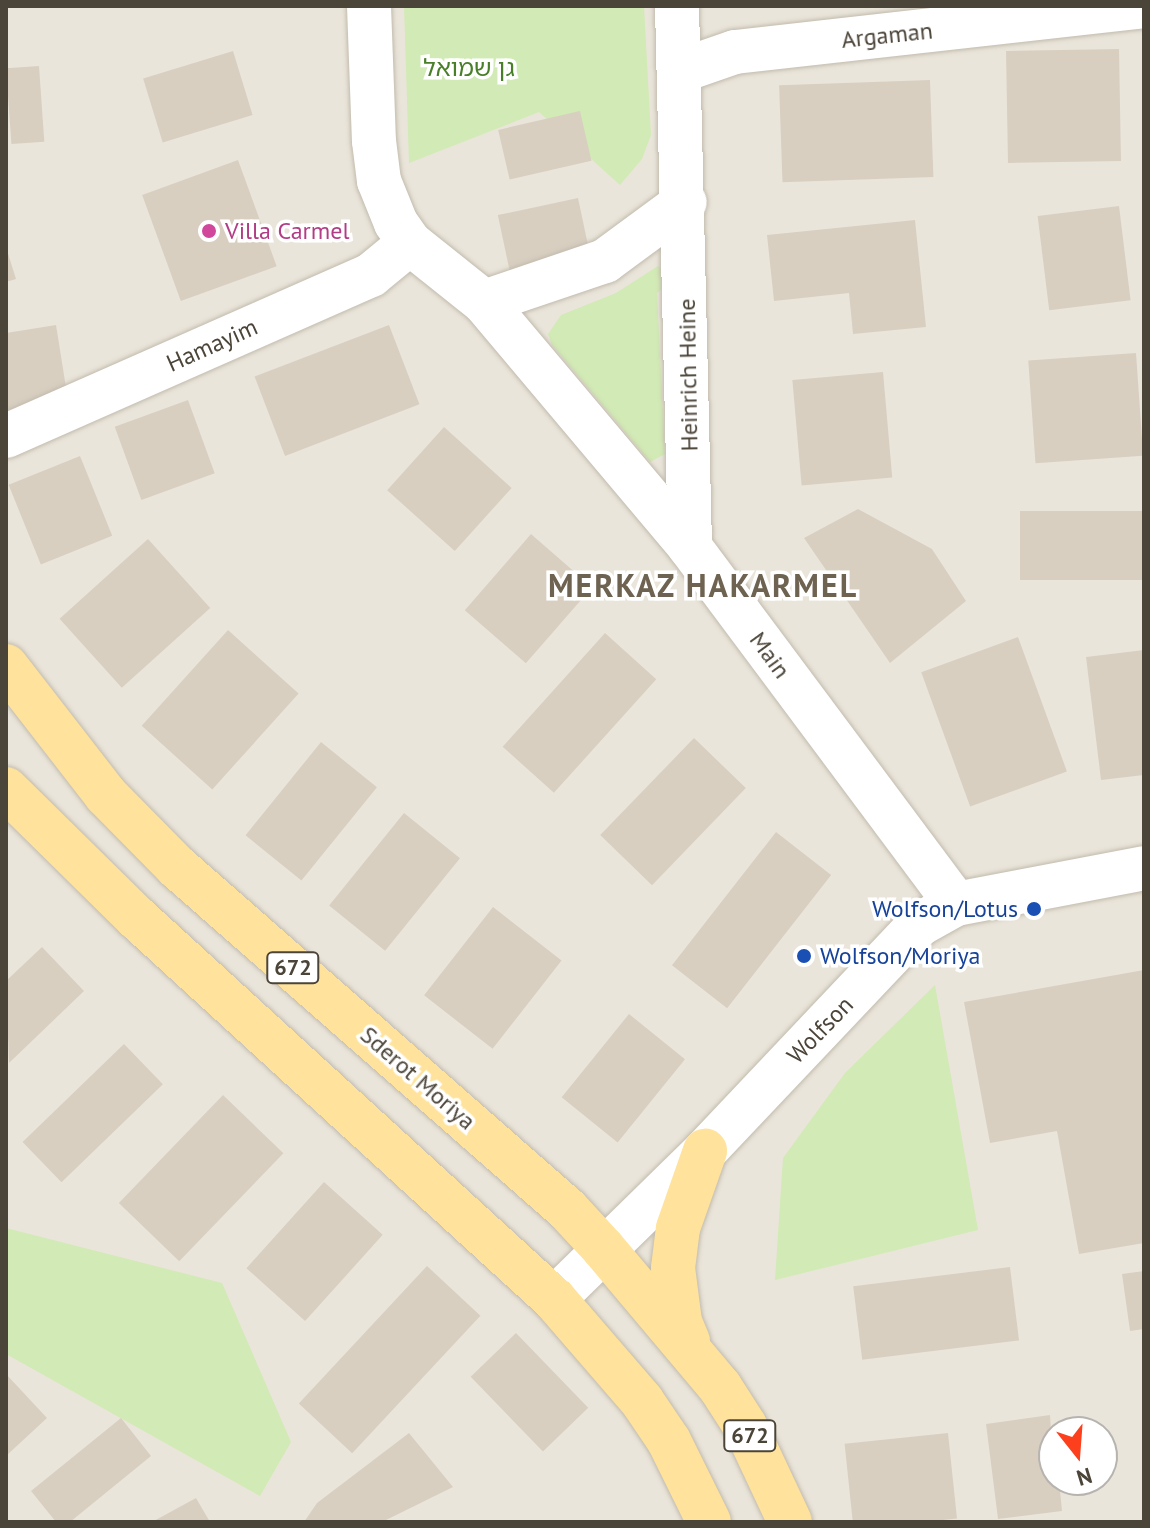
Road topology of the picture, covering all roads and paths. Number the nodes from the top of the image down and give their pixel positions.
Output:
1 (369, 6) edge
2 (677, 6) edge
3 (1144, 6) edge
4 (680, 71) junction
5 (685, 202) junction
6 (410, 243) junction
7 (484, 302) junction
8 (6, 436) edge
9 (690, 547) junction
10 (6, 666) edge
11 (13, 805) edge
12 (1144, 868) edge
13 (956, 904) junction
14 (705, 1151) junction
15 (603, 1248) junction
16 (554, 1299) junction
17 (696, 1358) junction
18 (709, 1522) edge
19 (790, 1522) edge

1 - 6 street
2 - 4 street, Heinrich Heine
3 - 4 street, Argaman
4 - 5 street, Heinrich Heine
5 - 7 street
5 - 9 street, Heinrich Heine
6 - 7 street
6 - 8 street, Hamayim
7 - 9 street, Main
9 - 13 street, Main
10 - 15 main road, Sderot Moriya / 672
11 - 16 main road, 672
12 - 13 street, Wolfson
13 - 14 street, Wolfson
14 - 15 street, Wolfson
14 - 17 main road
15 - 16 street, Wolfson
15 - 17 main road, Sderot Moriya / 672
16 - 18 main road, 672
17 - 19 main road, Sderot Moriya / 672

